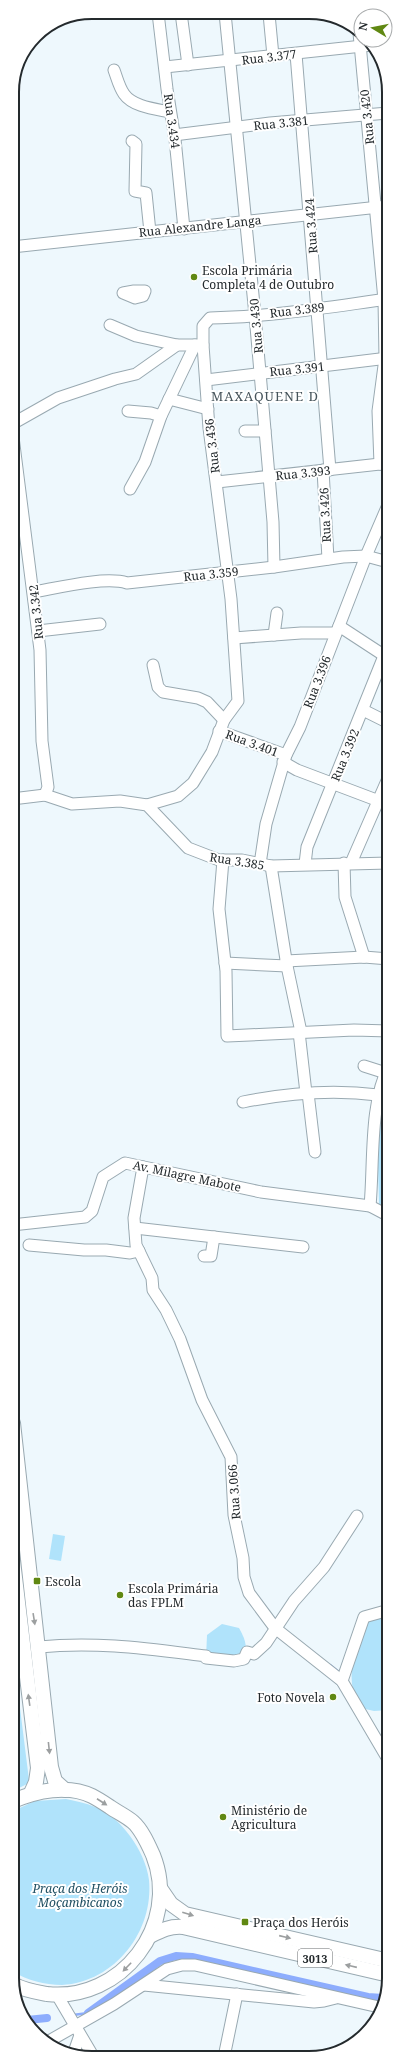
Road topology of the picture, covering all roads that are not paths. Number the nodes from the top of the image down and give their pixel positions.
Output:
1 (159, 19) edge
2 (182, 19) edge
3 (225, 19) edge
4 (269, 19) edge
5 (353, 47) edge
6 (366, 48) edge
7 (296, 54) junction
8 (273, 56) junction
9 (229, 61) junction
10 (188, 65) junction
11 (165, 67) junction
12 (114, 70) dead end
13 (170, 112) junction
14 (382, 113) edge
15 (367, 114) junction
16 (303, 120) junction
17 (237, 128) junction
18 (174, 135) junction
19 (132, 141) dead end
20 (382, 207) edge
21 (377, 208) junction
22 (310, 215) junction
23 (245, 221) junction
24 (184, 229) junction
25 (150, 232) junction
26 (19, 246) edge
27 (382, 259) edge
28 (382, 299) edge
29 (317, 307) junction
30 (255, 315) junction
31 (206, 320) joint
32 (110, 325) dead end
33 (177, 345) junction
34 (199, 345) junction
35 (382, 359) edge
36 (322, 367) junction
37 (260, 373) junction
38 (206, 380) junction
39 (382, 387) edge
40 (169, 399) junction
41 (208, 409) junction
42 (128, 411) dead end
43 (162, 416) junction
44 (19, 420) edge
45 (244, 431) dead end
46 (265, 431) junction
47 (382, 438) edge
48 (382, 465) edge
49 (326, 470) junction
50 (268, 476) junction
51 (19, 481) edge
52 (217, 482) junction
53 (130, 489) dead end
54 (382, 518) edge
55 (366, 556) junction
56 (328, 559) junction
57 (382, 560) edge
58 (274, 567) junction
59 (228, 572) junction
60 (34, 592) junction
61 (277, 613) dead end
62 (100, 624) dead end
63 (337, 630) junction
64 (38, 631) junction
65 (274, 635) junction
66 (234, 638) junction
67 (382, 651) edge
68 (153, 665) dead end
69 (382, 665) edge
70 (363, 710) junction
71 (224, 720) junction
72 (382, 720) edge
73 (219, 731) junction
74 (285, 758) junction
75 (334, 784) junction
76 (45, 796) junction
77 (19, 798) edge
78 (382, 800) edge
79 (382, 802) edge
80 (147, 805) junction
81 (223, 860) junction
82 (347, 863) junction
83 (382, 863) edge
84 (304, 864) junction
85 (265, 865) junction
86 (364, 957) junction
87 (382, 958) edge
88 (225, 963) junction
89 (286, 964) junction
90 (382, 1031) edge
91 (300, 1032) junction
92 (364, 1066) dead end
93 (382, 1069) edge
94 (382, 1083) edge
95 (307, 1093) junction
96 (378, 1094) junction
97 (243, 1102) dead end
98 (315, 1152) dead end
99 (143, 1167) junction
100 (370, 1206) junction
101 (382, 1212) edge
102 (19, 1224) edge
103 (135, 1228) junction
104 (214, 1237) junction
105 (29, 1244) dead end
106 (303, 1247) dead end
107 (139, 1251) junction
108 (204, 1256) dead end
109 (19, 1490) edge
110 (357, 1516) dead end
111 (382, 1612) edge
112 (19, 1617) edge
113 (275, 1628) junction
114 (39, 1647) junction
115 (342, 1681) junction
116 (382, 1749) edge
117 (65, 1790) junction
118 (31, 1793) junction
119 (19, 1798) edge
120 (160, 1888) junction
121 (244, 1934) junction
122 (150, 1936) junction
123 (382, 1960) edge
124 (382, 1973) edge
125 (269, 1982) junction
126 (20, 1986) edge
127 (144, 1986) junction
128 (238, 1994) junction
129 (57, 1995) junction
130 (268, 1996) junction
131 (337, 1997) junction
132 (376, 2005) edge
133 (78, 2030) junction
134 (53, 2040) edge
135 (74, 2049) edge
136 (91, 2051) edge
137 (225, 2051) edge

1 - 11 street, Rua 3.434
2 - 10 street
3 - 9 street, Rua 3.430
4 - 8 street
5 - 7 street, Rua 3.377
6 - 15 street, Rua 3.420
7 - 8 street, Rua 3.377
7 - 16 street, Rua 3.424
8 - 9 street, Rua 3.377
9 - 10 street, Rua 3.377
9 - 17 street, Rua 3.430
10 - 11 street, Rua 3.377
11 - 13 street, Rua 3.434
12 - 13 street
13 - 18 street, Rua 3.434
14 - 15 street, Rua 3.381
15 - 16 street, Rua 3.381
15 - 21 street, Rua 3.420
16 - 17 street, Rua 3.381
16 - 22 street, Rua 3.424
17 - 18 street, Rua 3.381
17 - 23 street, Rua 3.430
18 - 24 street, Rua 3.434
19 - 25 street
20 - 21 street, Rua Alexandre Langa
21 - 22 street, Rua Alexandre Langa
21 - 27 street, Rua 3.420
22 - 23 street, Rua Alexandre Langa
22 - 29 street, Rua 3.424
23 - 24 street, Rua Alexandre Langa
23 - 30 street, Rua 3.430
24 - 25 street, Rua Alexandre Langa
25 - 26 street, Rua Alexandre Langa
28 - 29 street, Rua 3.389
29 - 30 street, Rua 3.389
29 - 36 street, Rua 3.424
30 - 31 street, Rua 3.389
30 - 37 street, Rua 3.430
31 - 34 street, Rua 3.436
32 - 33 street
33 - 34 street
33 - 44 street
34 - 38 street, Rua 3.436
34 - 40 street
35 - 36 street, Rua 3.391
36 - 37 street, Rua 3.391
36 - 49 street, Rua 3.424
37 - 38 street, Rua 3.391
37 - 46 street, Rua 3.430
38 - 41 street, Rua 3.436
39 - 47 street, Rua 3.420
40 - 41 street
40 - 43 street
41 - 52 street, Rua 3.436
42 - 43 street
43 - 53 street
45 - 46 street
46 - 50 street, Rua 3.430
48 - 49 street, Rua 3.393
49 - 50 street, Rua 3.393
49 - 56 street, Rua 3.426
50 - 52 street, Rua 3.393
50 - 58 street, Rua 3.430
51 - 60 street, Rua 3.342
52 - 59 street, Rua 3.436
54 - 55 street, Rua 3.396
55 - 56 street, Rua 3.359
55 - 57 street, Rua 3.359
55 - 63 street, Rua 3.396
56 - 58 street, Rua 3.359
58 - 59 street, Rua 3.359
59 - 60 street, Rua 3.359
59 - 66 street, Rua 3.436
60 - 64 street, Rua 3.342
61 - 65 street
62 - 64 street
63 - 65 street
63 - 67 street
63 - 74 street, Rua 3.396
64 - 76 street, Rua 3.342
65 - 66 street
66 - 71 street, Rua 3.436
68 - 71 street
69 - 70 street, Rua 3.392
70 - 72 street
70 - 75 street, Rua 3.392
71 - 73 street, Rua 3.436
73 - 74 street, Rua 3.401
73 - 80 street, Rua 3.436
74 - 75 street, Rua 3.401
74 - 85 street, Rua 3.396
75 - 78 street, Rua 3.401
75 - 84 street, Rua 3.392
76 - 77 street
76 - 80 street
79 - 82 street
80 - 81 street, Rua 3.385
81 - 85 street, Rua 3.385
81 - 88 street
82 - 83 street, Rua 3.385
82 - 84 street, Rua 3.385
82 - 86 street
84 - 85 street, Rua 3.385
85 - 89 street, Rua 3.396
86 - 87 street
86 - 89 street
88 - 89 street
88 - 91 street
89 - 91 street, Rua 3.396
90 - 91 street
91 - 95 street, Rua 3.396
92 - 93 street
94 - 96 street
95 - 96 street
95 - 97 street
95 - 98 street, Rua 3.396
96 - 100 street
99 - 100 street, Av. Milagre Mabote
99 - 102 street, Av. Milagre Mabote
99 - 103 street, Rua 3.066
100 - 101 street, Av. Milagre Mabote
103 - 104 street
103 - 107 street, Rua 3.066
104 - 106 street
104 - 108 street
105 - 107 street
107 - 113 street, Rua 3.066
109 -> 114 main road
110 - 113 street
111 - 115 street
118 -> 112 main road
113 - 114 street
113 - 115 street, Rua 3.066
114 -> 117 main road
115 - 116 street, Rua 3.066
117 - 118 main road
117 -> 120 main road
118 - 119 main road
120 -> 121 main road
120 - 122 main road
121 - 122 main road
121 -> 123 main road, 3013
124 -> 121 main road, 3013
122 -> 129 main road
125 - 127 street
125 - 130 street
125 - 131 street
126 - 129 main road
127 - 128 street
127 - 133 street
128 - 130 street
128 - 137 street
129 - 133 street
130 - 131 street
131 - 132 street
133 - 134 street
133 - 135 street
133 - 136 street

